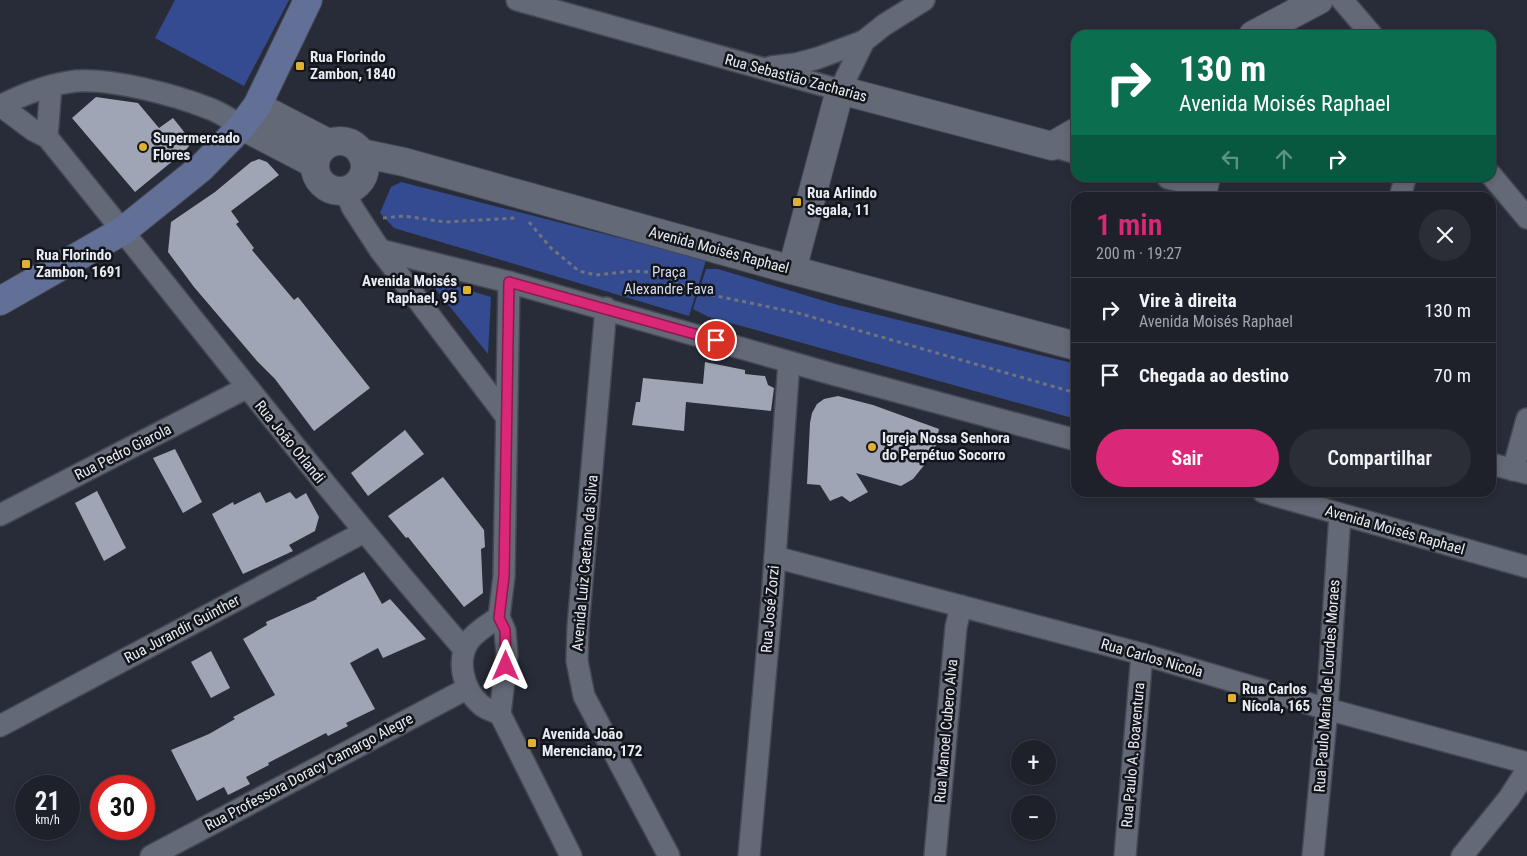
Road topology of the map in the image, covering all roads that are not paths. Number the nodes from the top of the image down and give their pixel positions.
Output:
1 (308, 0) edge
2 (519, 0) edge
3 (924, 0) edge
4 (1320, 0) edge
5 (1342, 0) edge
6 (1263, 30) edge
7 (1368, 30) edge
8 (864, 41) junction
9 (758, 68) junction
10 (51, 86) junction
11 (840, 90) junction
12 (0, 106) edge
13 (249, 116) junction
14 (47, 137) junction
15 (1064, 149) edge
16 (361, 153) junction
17 (321, 154) junction
18 (1496, 181) edge
19 (1184, 182) edge
20 (1203, 187) edge
21 (346, 190) junction
22 (1527, 218) edge
23 (124, 230) junction
24 (380, 250) junction
25 (792, 270) junction
26 (509, 282) junction
27 (0, 300) edge
28 (606, 308) junction
29 (1071, 345) edge
30 (789, 362) junction
31 (246, 388) junction
32 (505, 415) junction
33 (1527, 419) edge
34 (1071, 439) edge
35 (1496, 465) edge
36 (1520, 472) edge
37 (1280, 497) edge
38 (0, 515) edge
39 (1340, 515) junction
40 (364, 532) junction
41 (775, 557) junction
42 (1527, 567) edge
43 (961, 606) junction
44 (499, 618) junction
45 (464, 649) junction
46 (1142, 654) junction
47 (468, 688) junction
48 (1327, 709) junction
49 (500, 714) junction
50 (0, 726) edge
51 (1527, 763) edge
52 (1527, 770) edge
53 (563, 853) edge
54 (151, 856) edge
55 (668, 856) edge
56 (749, 856) edge
57 (935, 856) edge
58 (1125, 856) edge
59 (1313, 856) edge
60 (1462, 856) edge

1 - 13 main road
2 - 9 street, Rua Sebastião Zacharias
3 - 8 street
4 - 6 street
5 - 7 street
8 - 9 street
8 - 11 street
9 - 11 street, Rua Sebastião Zacharias
10 - 12 street
10 - 13 street
10 - 14 street
11 - 15 street, Rua Sebastião Zacharias
11 - 25 street
12 - 14 street, Rua João Orlandi
13 - 17 street
13 - 23 main road
14 - 23 street, Rua João Orlandi
16 - 17 street
16 - 21 street
16 - 25 street, Avenida Moisés Raphael
17 - 21 street
18 - 22 street
19 - 20 street
21 - 24 street
23 - 27 main road
23 - 31 street, Rua João Orlandi
24 - 26 street
24 - 32 street
25 - 29 street, Avenida Moisés Raphael
26 - 28 street
26 - 32 street
28 - 30 street
28 - 55 street, Avenida Luiz Caetano da Silva
30 - 34 street
30 - 41 street, Rua José Zorzi
31 - 38 street, Rua Pedro Giarola
31 - 40 street, Rua João Orlandi
32 - 44 street
33 - 36 street
35 - 36 street
37 - 39 street, Avenida Moisés Raphael
39 - 42 street, Avenida Moisés Raphael
39 - 48 street, Rua Paulo Maria de Lourdes Moraes
40 - 45 street, Rua João Orlandi
40 - 50 street, Rua Jurandir Guinther
41 - 43 street, Rua Carlos Nicola
41 - 56 street, Rua José Zorzi
43 - 46 street, Rua Carlos Nicola
43 - 57 street, Rua Manoel Cubero Alva
44 - 45 street
44 - 49 street
45 - 47 street
46 - 48 street, Rua Carlos Nicola
46 - 58 street, Rua Paulo A. Boaventura
47 - 49 street
47 - 54 street, Rua Professora Doracy Camargo Alegre
48 - 51 street, Rua Carlos Nicola
48 - 59 street, Rua Paulo Maria de Lourdes Moraes
49 - 53 street
52 - 60 street

